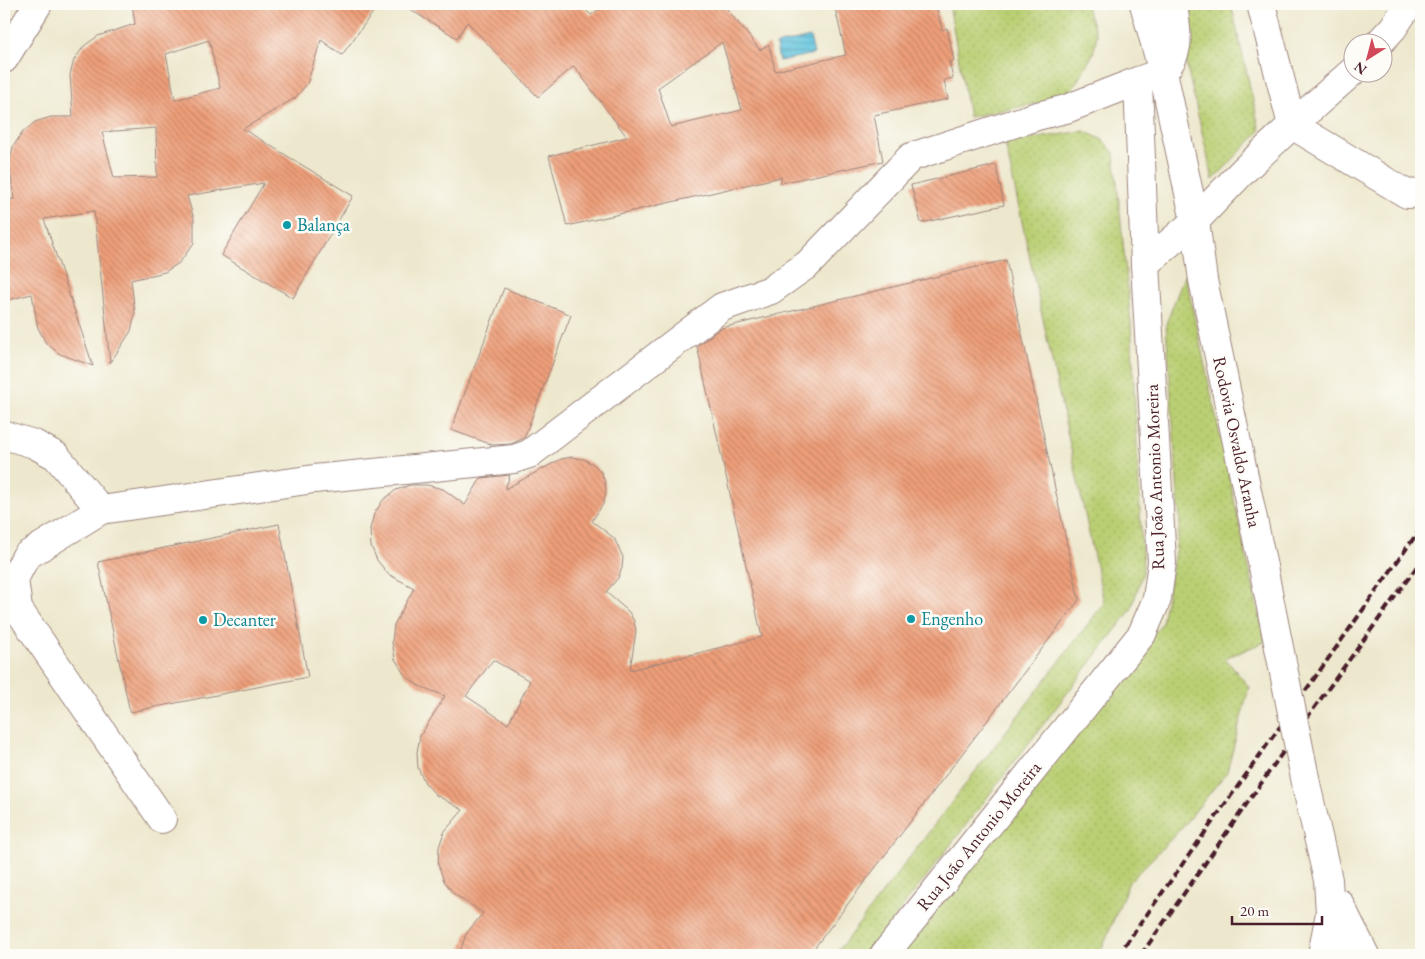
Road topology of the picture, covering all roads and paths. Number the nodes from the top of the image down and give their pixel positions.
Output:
1 (38, 4) edge
2 (1144, 4) edge
3 (1173, 4) edge
4 (1261, 4) edge
5 (1409, 4) edge
6 (1390, 32) edge
7 (4, 59) edge
8 (1151, 77) junction
9 (1342, 81) edge
10 (1292, 125) junction
11 (1421, 193) edge
12 (1195, 221) junction
13 (1145, 264) junction
14 (4, 435) edge
15 (101, 510) junction
16 (162, 819) dead end
17 (1328, 880) junction
18 (1330, 913) junction
19 (884, 955) edge
20 (1322, 955) edge
21 (1341, 955) edge
22 (1365, 955) edge

1 - 7 main road
2 - 8 main road, Rodovia Osvaldo Aranha
3 - 8 main road
4 - 10 main road
5 - 6 main road
8 - 12 main road, Rodovia Osvaldo Aranha
8 - 13 main road, Rua João Antonio Moreira
8 - 15 main road
9 - 10 main road
10 - 11 main road
10 - 12 main road
12 - 13 main road
12 - 17 main road, Rodovia Osvaldo Aranha, bridge
13 - 19 main road, Rua João Antonio Moreira
14 - 15 main road
15 - 16 main road
17 - 18 main road, Rodovia Osvaldo Aranha
17 - 22 main road, Rodovia Osvaldo Aranha
18 - 20 main road
18 - 21 main road, Rodovia Osvaldo Aranha

